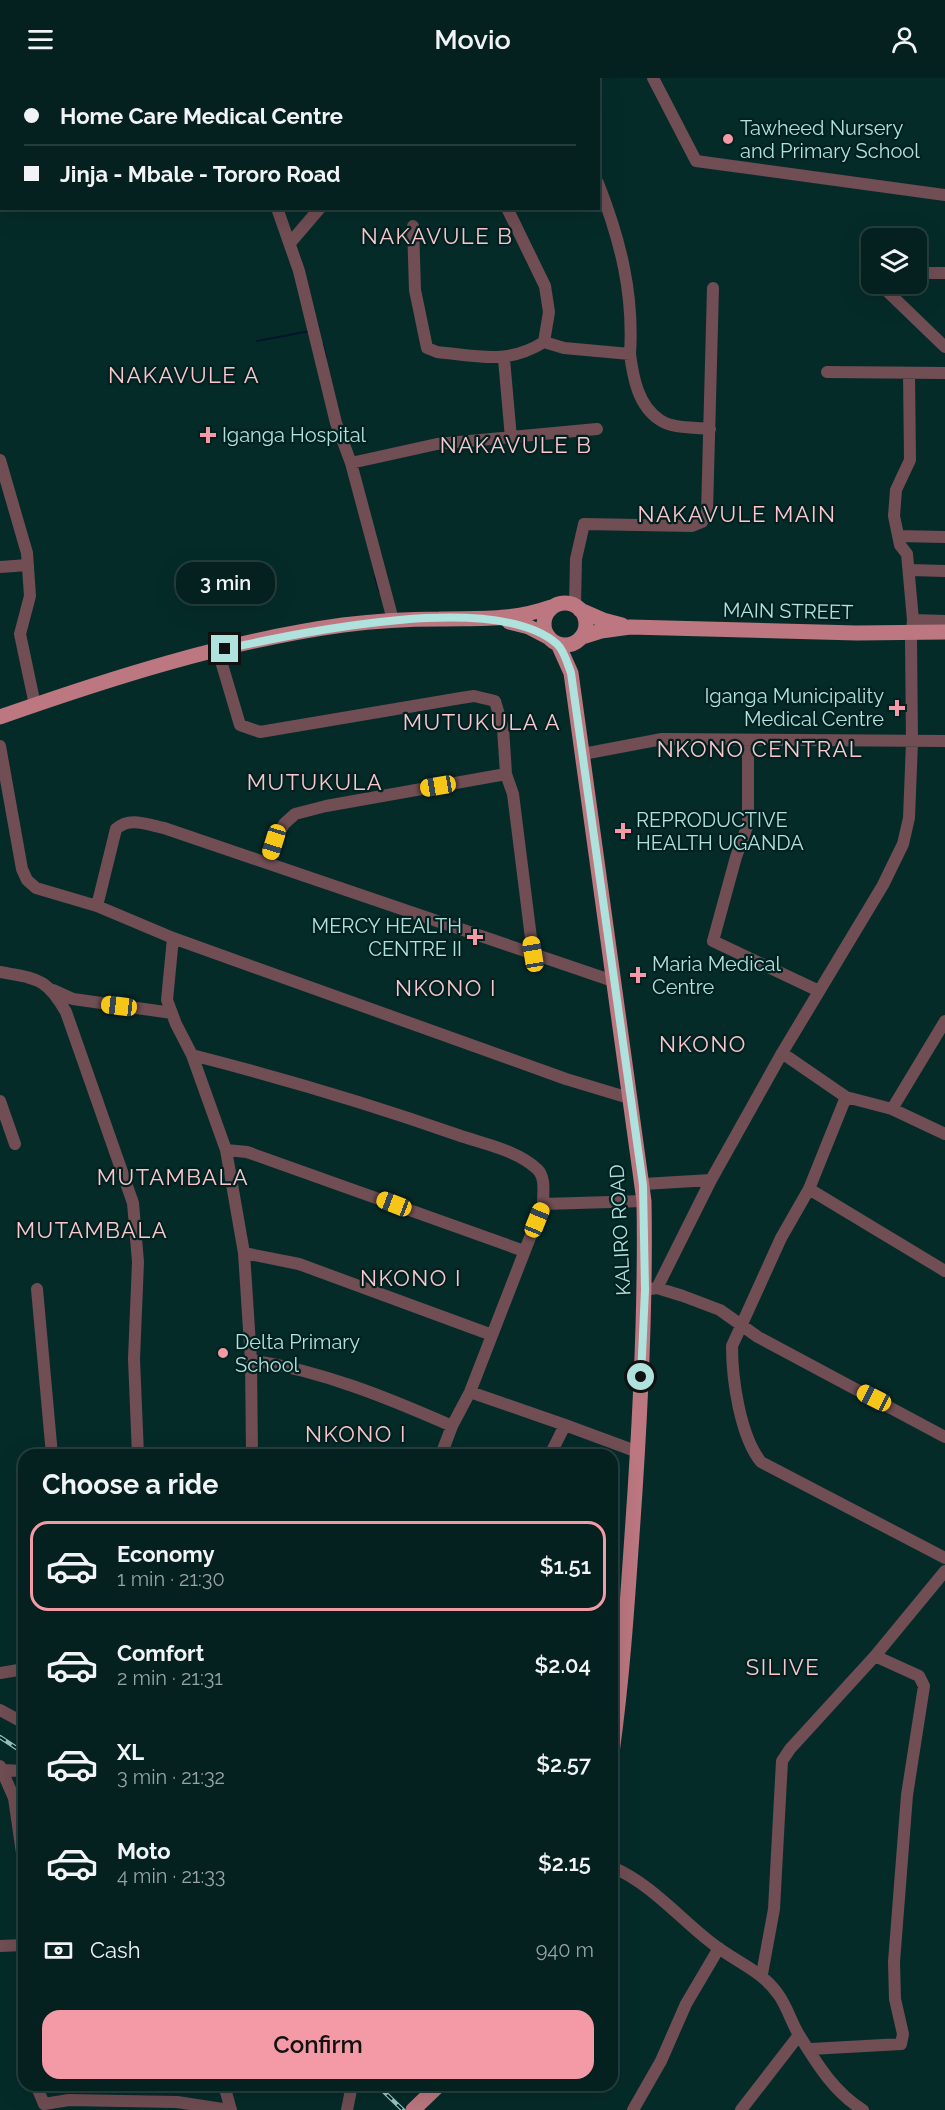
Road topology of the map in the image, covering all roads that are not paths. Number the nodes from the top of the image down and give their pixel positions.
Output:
1 (653, 78) edge
2 (600, 189) edge
3 (945, 195) edge
4 (278, 210) edge
5 (318, 210) edge
6 (508, 210) edge
7 (413, 226) dead end
8 (290, 243) junction
9 (927, 273) edge
10 (945, 273) edge
11 (713, 288) dead end
12 (890, 294) edge
13 (544, 342) junction
14 (945, 347) edge
15 (630, 354) junction
16 (504, 359) junction
17 (827, 372) dead end
18 (909, 373) junction
19 (945, 373) edge
20 (597, 429) dead end
21 (710, 429) junction
22 (511, 438) junction
23 (0, 460) edge
24 (351, 463) junction
25 (898, 536) junction
26 (945, 537) edge
27 (28, 565) junction
28 (0, 567) edge
29 (910, 570) junction
30 (945, 572) edge
31 (551, 607) junction
32 (578, 607) junction
33 (393, 620) junction
34 (500, 620) junction
35 (945, 621) edge
36 (630, 627) junction
37 (912, 631) junction
38 (945, 632) edge
39 (580, 639) junction
40 (945, 639) edge
41 (553, 641) junction
42 (218, 651) junction
43 (571, 673) junction
44 (35, 705) junction
45 (0, 717) edge
46 (748, 741) junction
47 (945, 741) edge
48 (912, 742) junction
49 (0, 746) edge
50 (583, 754) junction
51 (506, 774) junction
52 (268, 863) junction
53 (97, 906) junction
54 (172, 938) junction
55 (533, 954) junction
56 (0, 972) edge
57 (613, 981) junction
58 (53, 990) junction
59 (819, 991) junction
60 (171, 1012) junction
61 (945, 1021) edge
62 (782, 1053) junction
63 (192, 1055) junction
64 (846, 1097) junction
65 (629, 1098) junction
66 (0, 1101) edge
67 (892, 1109) junction
68 (945, 1134) edge
69 (15, 1144) dead end
70 (226, 1150) junction
71 (711, 1180) junction
72 (643, 1185) junction
73 (809, 1189) junction
74 (644, 1201) junction
75 (543, 1204) junction
76 (524, 1251) junction
77 (244, 1253) junction
78 (945, 1271) edge
79 (37, 1289) dead end
80 (651, 1289) junction
81 (741, 1323) junction
82 (492, 1335) junction
83 (250, 1360) junction
84 (470, 1392) junction
85 (565, 1425) junction
86 (452, 1426) junction
87 (945, 1437) edge
88 (51, 1449) edge
89 (138, 1449) edge
90 (252, 1449) edge
91 (443, 1449) edge
92 (553, 1449) edge
93 (638, 1452) junction
94 (945, 1558) edge
95 (945, 1570) edge
96 (875, 1656) junction
97 (18, 1670) edge
98 (0, 1673) edge
99 (618, 1696) edge
100 (0, 1710) edge
101 (18, 1720) edge
102 (1, 1768) edge
103 (18, 1770) edge
104 (18, 1826) edge
105 (618, 1870) edge
106 (18, 1945) edge
107 (0, 1946) edge
108 (718, 1948) junction
109 (762, 1974) junction
110 (799, 2035) junction
111 (811, 2049) junction
112 (37, 2091) edge
113 (225, 2091) edge
114 (351, 2091) edge
115 (433, 2091) edge
116 (843, 2105) edge
117 (112, 2106) edge
118 (39, 2107) edge
119 (230, 2110) edge
120 (347, 2110) edge
121 (413, 2110) edge
122 (633, 2110) edge
123 (741, 2110) edge
124 (863, 2110) edge

1 - 3 street
2 - 15 street
4 - 8 street
5 - 8 street
6 - 13 street
7 - 16 street
8 - 24 street
9 - 10 street
11 - 21 street
12 - 14 street
13 - 15 street
13 - 16 street
15 - 21 street
16 - 22 street
17 - 18 street
18 - 19 street
18 - 25 street
20 - 22 street
21 - 32 street
22 - 24 street
23 - 27 street
24 - 33 street
25 - 26 street
25 - 29 street
27 - 28 street
27 - 44 street
29 - 30 street
29 - 37 street
31 - 32 main road
31 - 34 main road
31 - 41 main road
32 - 36 main road
32 - 39 main road
33 - 34 main road
33 - 42 main road
34 - 41 main road
35 - 37 street, MAIN STREET
36 - 37 main road, MAIN STREET
36 - 39 main road
37 - 38 main road, MAIN STREET
37 - 40 street, MAIN STREET
37 - 48 street
39 - 41 main road
39 - 43 main road, KALIRO ROAD
41 - 43 main road, KALIRO ROAD
42 - 44 main road
42 - 51 street
43 - 50 main road, KALIRO ROAD
44 - 45 main road
46 - 48 street
46 - 50 street
46 - 59 street
47 - 48 street
48 - 59 street
49 - 53 street
50 - 57 main road, KALIRO ROAD
51 - 52 street
51 - 55 street
52 - 53 street
52 - 55 street
53 - 54 street
54 - 60 street
54 - 65 street
55 - 57 street
56 - 58 street
57 - 65 main road, KALIRO ROAD
58 - 60 street
58 - 89 street
59 - 62 street
60 - 63 street
61 - 67 street
62 - 64 street
62 - 71 street
63 - 70 street
63 - 75 street
64 - 67 street
64 - 73 street
65 - 72 main road, KALIRO ROAD
66 - 69 street
67 - 68 street
70 - 76 street
70 - 77 street
71 - 72 street
71 - 80 street
72 - 74 main road, KALIRO ROAD
73 - 78 street
73 - 81 street
74 - 75 street
74 - 80 main road, KALIRO ROAD
75 - 76 street
76 - 82 street
77 - 82 street
77 - 83 street
79 - 88 street
80 - 81 street
80 - 93 main road, KALIRO ROAD
81 - 87 street
81 - 94 street
82 - 84 street
83 - 86 street
83 - 90 street
84 - 85 street
84 - 86 street
85 - 92 street
85 - 93 street
86 - 91 street
93 - 99 main road, KALIRO ROAD
95 - 96 street
96 - 109 street
96 - 111 street
97 - 98 street
100 - 101 street
102 - 103 street
102 - 104 street
105 - 108 street
106 - 107 street
108 - 109 street
108 - 122 street
109 - 110 street
110 - 111 street
110 - 123 street
111 - 116 street
112 - 118 street
113 - 119 street
114 - 120 street
115 - 121 main road
116 - 124 street
117 - 118 street
117 - 119 street

